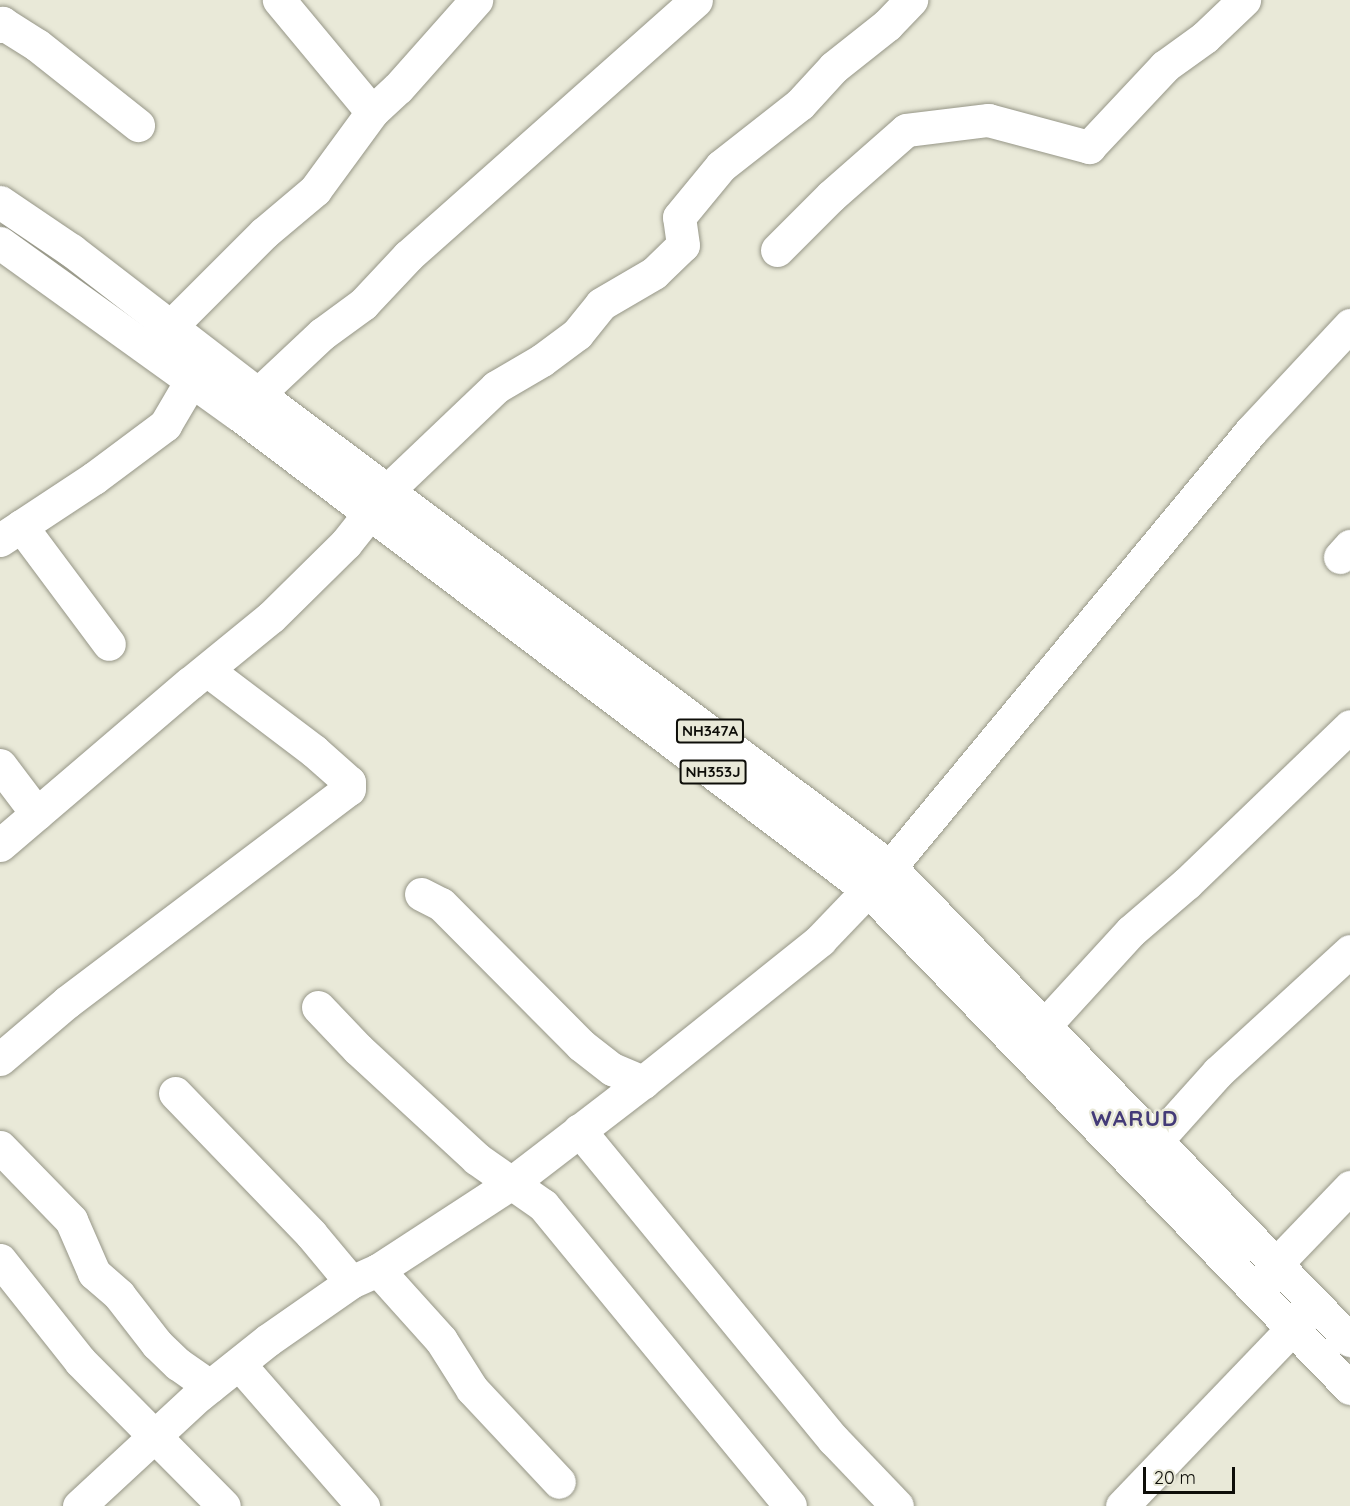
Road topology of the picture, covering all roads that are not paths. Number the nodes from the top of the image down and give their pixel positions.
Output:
1 (279, 0) edge
2 (476, 0) edge
3 (696, 0) edge
4 (911, 0) edge
5 (1244, 0) edge
6 (0, 26) edge
7 (372, 112) junction
8 (138, 125) dead end
9 (4, 213) edge
10 (0, 243) edge
11 (777, 250) dead end
12 (1350, 325) edge
13 (171, 326) junction
14 (199, 366) junction
15 (258, 394) junction
16 (379, 502) junction
17 (10, 533) edge
18 (109, 644) dead end
19 (207, 670) junction
20 (1350, 726) edge
21 (0, 765) edge
22 (37, 814) junction
23 (0, 846) edge
24 (879, 878) junction
25 (421, 894) dead end
26 (1350, 951) edge
27 (318, 1007) dead end
28 (1043, 1027) junction
29 (0, 1059) edge
30 (643, 1082) junction
31 (175, 1093) dead end
32 (579, 1130) junction
33 (1157, 1140) junction
34 (0, 1147) edge
35 (510, 1184) junction
36 (1350, 1187) edge
37 (0, 1260) edge
38 (1276, 1264) junction
39 (365, 1276) junction
40 (1315, 1305) junction
41 (1291, 1327) junction
42 (1350, 1340) edge
43 (238, 1364) junction
44 (210, 1386) junction
45 (1350, 1388) edge
46 (156, 1434) junction
47 (559, 1482) dead end
48 (85, 1504) edge
49 (224, 1506) edge
50 (363, 1506) edge
51 (790, 1506) edge
52 (897, 1506) edge
53 (1122, 1506) edge

1 - 7 main road
2 - 7 main road
3 - 15 main road
4 - 16 main road
5 - 11 main road
6 - 8 main road
7 - 13 main road
9 - 13 main road, NH347A
10 - 14 main road
12 - 24 main road
13 - 14 main road, NH347A
14 - 15 main road, NH347A
14 - 16 main road
14 - 17 main road
15 - 16 main road, NH347A
16 - 19 main road
16 - 24 main road, NH347A
17 - 18 main road
19 - 22 main road
19 - 29 main road
20 - 28 main road
21 - 22 main road
22 - 23 main road
24 - 28 main road, NH347A
24 - 30 main road
24 - 41 main road
25 - 30 main road
26 - 33 main road
27 - 35 main road
28 - 33 main road, NH347A
30 - 32 main road
31 - 39 main road
32 - 35 main road
32 - 52 main road
33 - 38 main road, NH347A
34 - 44 main road
35 - 39 main road
35 - 51 main road
36 - 38 main road
37 - 46 main road
38 - 40 main road, NH347A
39 - 43 main road
39 - 47 main road
40 - 41 main road
40 - 42 main road, NH347A
41 - 45 main road
41 - 53 main road
43 - 44 main road
43 - 50 main road
44 - 46 main road
46 - 48 main road
46 - 49 main road

